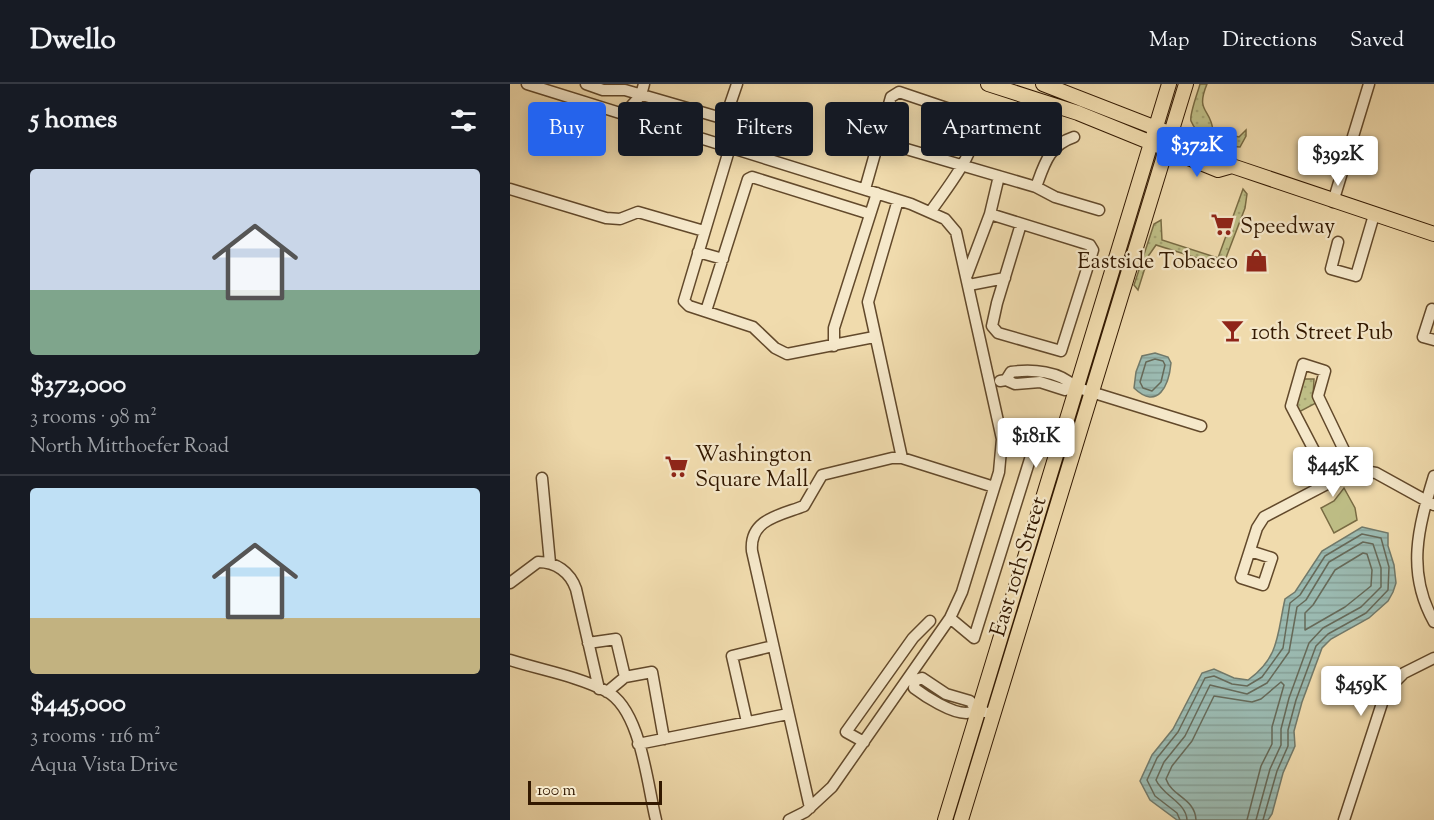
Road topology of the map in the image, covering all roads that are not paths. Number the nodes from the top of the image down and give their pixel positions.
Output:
1 (527, 84) edge
2 (586, 84) edge
3 (737, 84) edge
4 (988, 84) edge
5 (1043, 84) edge
6 (1169, 84) edge
7 (1186, 84) edge
8 (1369, 84) edge
9 (604, 87) edge
10 (1059, 87) edge
11 (642, 89) edge
12 (1007, 90) junction
13 (633, 102) edge
14 (670, 102) edge
15 (732, 102) edge
16 (890, 102) edge
17 (618, 112) edge
18 (1156, 127) junction
19 (1171, 133) junction
20 (1074, 137) dead end
21 (1151, 143) junction
22 (1166, 149) junction
23 (909, 150) edge
24 (727, 156) edge
25 (760, 156) edge
26 (875, 156) edge
27 (770, 159) junction
28 (963, 165) junction
29 (1232, 166) junction
30 (999, 176) junction
31 (764, 180) junction
32 (1036, 187) junction
33 (510, 189) edge
34 (865, 189) junction
35 (877, 193) junction
36 (898, 200) junction
37 (1333, 202) junction
38 (1099, 210) dead end
39 (931, 212) junction
40 (870, 214) junction
41 (990, 214) junction
42 (1374, 215) junction
43 (1021, 224) junction
44 (704, 231) junction
45 (1434, 234) edge
46 (1338, 242) dead end
47 (698, 252) junction
48 (723, 259) junction
49 (1005, 278) junction
50 (968, 280) junction
51 (1434, 310) edge
52 (706, 311) junction
53 (992, 326) junction
54 (979, 328) junction
55 (874, 337) junction
56 (1434, 340) edge
57 (834, 346) junction
58 (991, 383) junction
59 (1076, 387) junction
60 (1092, 392) junction
61 (1201, 426) dead end
62 (1002, 439) junction
63 (902, 458) junction
64 (1354, 471) junction
65 (1434, 476) edge
66 (542, 478) dead end
67 (1331, 483) junction
68 (994, 487) junction
69 (1430, 502) edge
70 (1250, 551) dead end
71 (550, 563) junction
72 (510, 583) edge
73 (950, 618) junction
74 (930, 621) dead end
75 (1434, 622) edge
76 (588, 643) junction
77 (773, 646) junction
78 (1434, 658) edge
79 (510, 660) edge
80 (625, 677) junction
81 (912, 678) junction
82 (603, 690) junction
83 (977, 709) junction
84 (788, 714) junction
85 (994, 714) junction
86 (747, 722) junction
87 (664, 739) junction
88 (864, 742) junction
89 (638, 744) junction
90 (810, 808) junction
91 (656, 820) edge
92 (789, 820) edge
93 (945, 820) edge
94 (961, 820) edge
95 (1344, 820) edge

1 - 17 street
2 - 9 street
3 - 15 street
4 - 12 main road
5 - 10 main road
6 - 18 main road, East 10th Street
7 - 19 main road, East 10th Street
8 - 37 street
9 - 11 street
10 - 12 main road
10 - 18 main road
11 - 13 street
11 - 14 street
12 - 21 main road
16 - 28 street
18 - 19 main road
18 - 21 main road, East 10th Street
19 - 22 main road, East 10th Street
19 - 29 main road
20 - 32 street
21 - 22 main road
21 - 59 main road, East 10th Street
22 - 29 main road
22 - 60 main road, East 10th Street
23 - 28 street
24 - 44 street
25 - 27 street
26 - 34 street
27 - 31 street
27 - 34 street
28 - 30 street
28 - 39 street
29 - 37 main road
30 - 32 street
30 - 41 street
31 - 40 street
31 - 48 street
32 - 38 street
33 - 44 street
34 - 35 street
35 - 36 street
35 - 40 street
36 - 39 street
36 - 55 street
37 - 42 main road
39 - 50 street
40 - 57 street
41 - 43 street
41 - 50 street
42 - 45 main road
42 - 46 street
43 - 49 street
43 - 53 street
44 - 47 street
47 - 48 street
47 - 52 street
48 - 52 street
49 - 50 street
49 - 53 street
50 - 54 street
51 - 56 street
52 - 57 street
53 - 54 street
54 - 58 street
55 - 57 street
55 - 63 street
58 - 59 street
58 - 62 street
59 - 60 street
59 - 83 main road, East 10th Street
60 - 61 street
60 - 85 main road, East 10th Street
62 - 68 street
62 - 73 street
63 - 68 street
63 - 77 street
64 - 67 street
64 - 67 street
64 - 69 street
65 - 69 street
66 - 71 street
67 - 70 street
68 - 73 street
69 - 75 street
71 - 72 street
71 - 76 street
73 - 81 street
74 - 88 street
76 - 80 street
76 - 82 street
77 - 84 street
77 - 86 street
78 - 95 street
79 - 82 street
80 - 82 street
80 - 87 street
81 - 83 street
81 - 88 street
82 - 89 street
83 - 85 street
83 - 93 main road, East 10th Street
84 - 86 street
84 - 90 street
85 - 94 main road, East 10th Street
86 - 87 street
87 - 89 street
88 - 90 street
89 - 91 street
90 - 92 street

